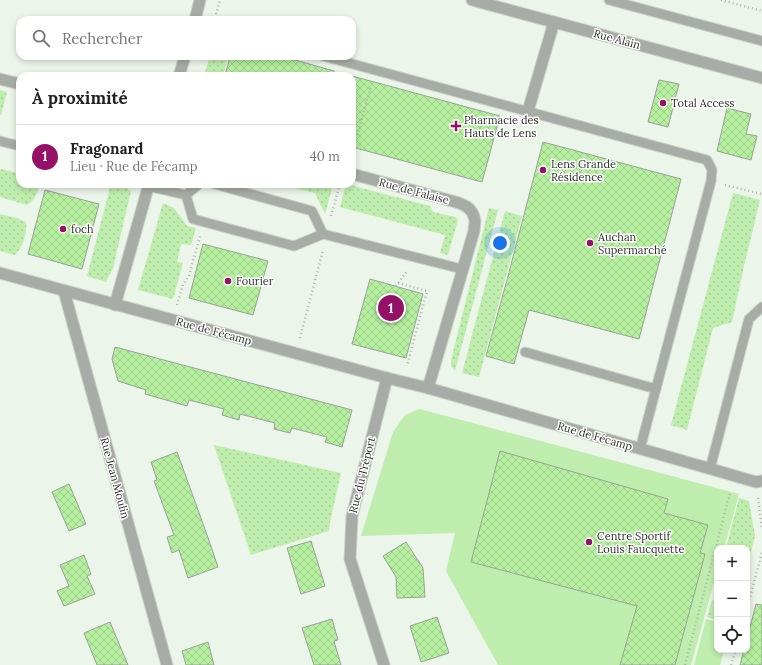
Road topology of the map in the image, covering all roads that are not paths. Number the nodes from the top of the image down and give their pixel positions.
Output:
1 (200, 0) edge
2 (472, 0) edge
3 (609, 0) edge
4 (196, 16) edge
5 (554, 22) junction
6 (762, 41) edge
7 (184, 60) edge
8 (338, 60) edge
9 (180, 72) edge
10 (762, 78) edge
11 (0, 79) edge
12 (16, 83) edge
13 (528, 111) junction
14 (0, 141) edge
15 (16, 145) edge
16 (356, 175) edge
17 (148, 188) edge
18 (160, 188) edge
19 (194, 188) edge
20 (229, 188) edge
21 (186, 195) junction
22 (325, 234) junction
23 (462, 269) junction
24 (0, 273) edge
25 (64, 291) junction
26 (115, 304) junction
27 (762, 307) edge
28 (525, 352) dead end
29 (387, 378) junction
30 (428, 388) junction
31 (656, 389) junction
32 (640, 449) junction
33 (710, 469) junction
34 (759, 482) edge
35 (167, 665) edge
36 (384, 665) edge

1 - 4 street
2 - 5 street, Rue Alain
3 - 6 lane
5 - 10 street, Rue Alain
5 - 13 street
7 - 9 street
8 - 13 lane
11 - 12 street
13 - 31 lane
14 - 15 lane
16 - 23 street, Rue de Falaise
17 - 26 street
18 - 21 lane
19 - 21 lane
20 - 22 lane
21 - 22 lane
22 - 23 lane
23 - 30 street
24 - 25 street, Rue de Fécamp
25 - 26 street, Rue de Fécamp
25 - 35 street, Rue Jean Moulin
26 - 29 street, Rue de Fécamp
27 - 33 lane
28 - 31 lane
29 - 30 street, Rue de Fécamp
29 - 36 street, Rue du Tréport
30 - 32 street, Rue de Fécamp
31 - 32 lane
32 - 33 street, Rue de Fécamp
33 - 34 street, Rue de Fécamp

